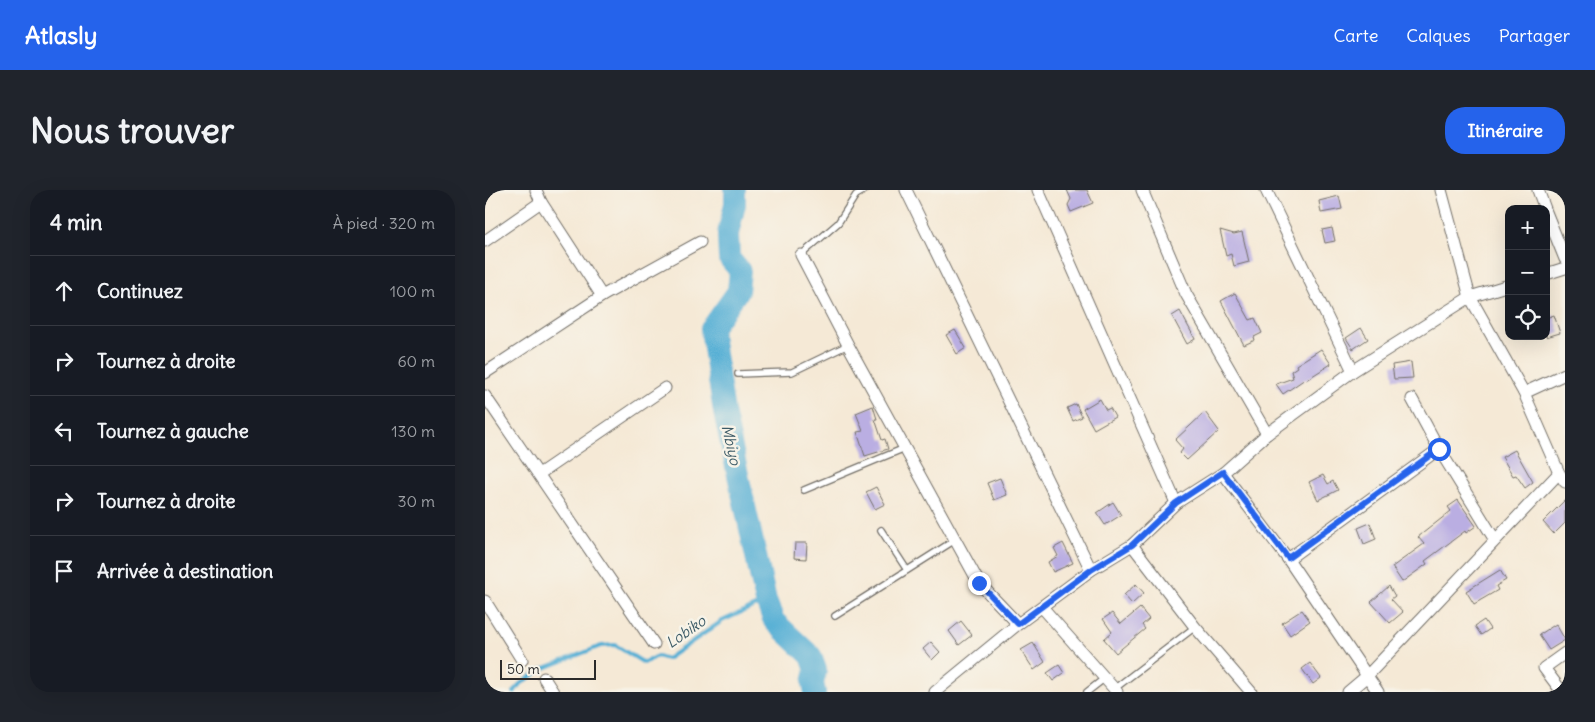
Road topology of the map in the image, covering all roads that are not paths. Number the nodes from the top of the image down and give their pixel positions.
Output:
1 (536, 190) edge
2 (865, 190) edge
3 (906, 190) edge
4 (1038, 190) edge
5 (1142, 190) edge
6 (1267, 190) edge
7 (1441, 190) edge
8 (1538, 190) edge
9 (541, 202) junction
10 (1544, 205) edge
11 (1550, 220) edge
12 (485, 241) edge
13 (700, 242) dead end
14 (801, 255) joint
15 (1565, 259) edge
16 (1565, 268) edge
17 (1550, 273) edge
18 (1505, 286) edge
19 (602, 296) junction
20 (1470, 297) junction
21 (848, 345) junction
22 (1353, 371) junction
23 (485, 373) edge
24 (737, 374) dead end
25 (1565, 374) edge
26 (665, 388) dead end
27 (1524, 393) junction
28 (485, 396) edge
29 (1412, 399) dead end
30 (1267, 434) junction
31 (905, 448) junction
32 (1439, 449) junction
33 (1223, 472) junction
34 (539, 474) junction
35 (1562, 478) edge
36 (805, 490) dead end
37 (1176, 503) junction
38 (881, 530) dead end
39 (955, 540) junction
40 (1495, 540) junction
41 (1132, 545) junction
42 (1288, 558) junction
43 (907, 570) junction
44 (1091, 570) junction
45 (485, 601) edge
46 (1043, 608) junction
47 (835, 616) dead end
48 (1018, 624) junction
49 (1195, 627) junction
50 (654, 644) dead end
51 (1565, 653) edge
52 (522, 660) dead end
53 (1367, 676) junction
54 (544, 678) dead end
55 (1105, 678) junction
56 (1116, 690) edge
57 (553, 692) edge
58 (935, 692) edge
59 (1087, 692) edge
60 (1251, 692) edge
61 (1348, 692) edge
62 (1378, 692) edge
63 (1561, 692) edge

1 - 9 street
2 - 14 lane
3 - 44 street
4 - 37 street
5 - 30 street
6 - 22 street
7 - 20 street
8 - 10 street
9 - 12 street
9 - 19 street
11 - 15 street
13 - 19 street
14 - 21 street
16 - 17 street
18 - 20 street
19 - 23 street
20 - 22 street
20 - 27 street
21 - 24 lane
21 - 31 street
22 - 30 street
25 - 27 street
26 - 34 street
27 - 35 street
28 - 34 street
29 - 32 street
30 - 33 street
31 - 36 lane
31 - 39 street
32 - 40 street
32 - 42 street
33 - 37 street
33 - 42 street
34 - 50 street
35 - 40 street
37 - 41 street
38 - 43 lane
39 - 43 lane
39 - 48 street
40 - 53 street
41 - 44 street
41 - 49 street
42 - 53 street
43 - 47 lane
44 - 46 street
45 - 52 street
46 - 48 street
46 - 55 street
48 - 58 street
49 - 56 lane
49 - 60 street
51 - 63 street
53 - 61 street
53 - 62 street
54 - 57 street
55 - 56 street
55 - 59 lane

